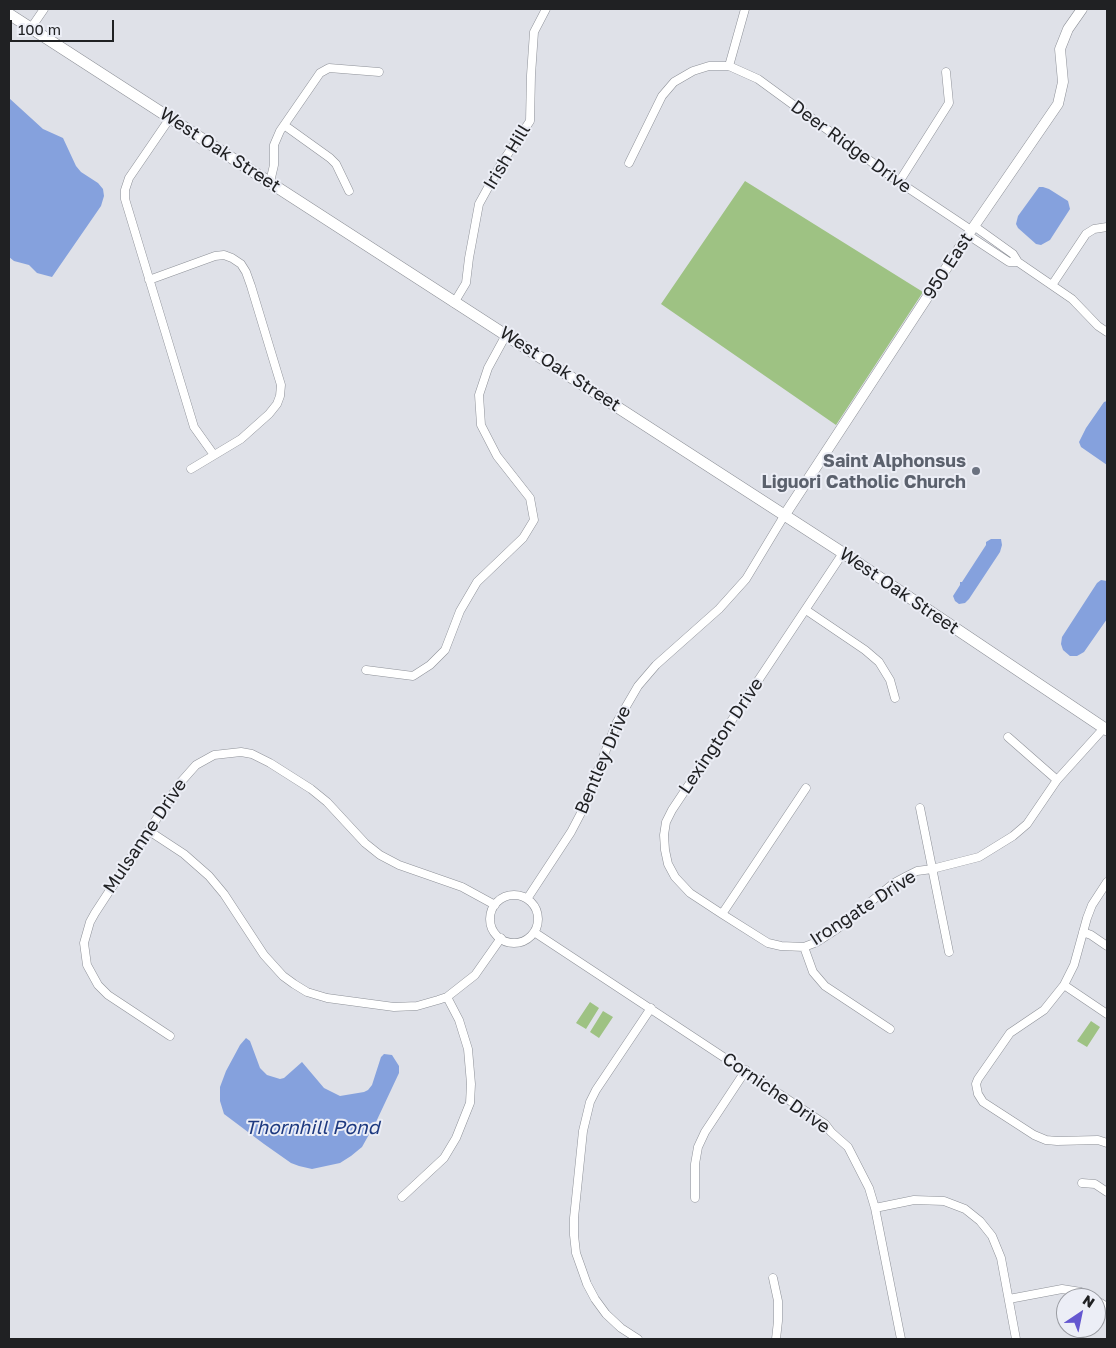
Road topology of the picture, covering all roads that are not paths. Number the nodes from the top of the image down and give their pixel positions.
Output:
1 (44, 9) edge
2 (546, 9) edge
3 (745, 9) edge
4 (1082, 9) edge
5 (9, 14) edge
6 (31, 28) junction
7 (729, 66) junction
8 (379, 72) dead end
9 (946, 72) dead end
10 (170, 118) junction
11 (284, 125) junction
12 (629, 163) dead end
13 (270, 182) junction
14 (899, 182) junction
15 (349, 191) dead end
16 (1107, 227) edge
17 (971, 230) junction
18 (149, 280) junction
19 (1052, 285) junction
20 (454, 303) junction
21 (1107, 332) edge
22 (506, 335) junction
23 (214, 455) junction
24 (191, 469) dead end
25 (784, 516) junction
26 (843, 553) junction
27 (806, 610) junction
28 (366, 670) dead end
29 (895, 698) dead end
30 (1106, 729) edge
31 (1008, 738) dead end
32 (1057, 780) junction
33 (806, 788) dead end
34 (920, 808) dead end
35 (149, 831) junction
36 (932, 869) junction
37 (1107, 882) edge
38 (1104, 891) edge
39 (527, 899) junction
40 (495, 905) junction
41 (722, 914) junction
42 (534, 932) junction
43 (1083, 932) junction
44 (501, 938) junction
45 (1107, 946) edge
46 (804, 947) junction
47 (949, 952) dead end
48 (1064, 985) junction
49 (447, 997) junction
50 (650, 1008) junction
51 (1107, 1014) edge
52 (890, 1029) dead end
53 (170, 1036) dead end
54 (746, 1070) junction
55 (1107, 1142) edge
56 (1082, 1183) dead end
57 (1107, 1192) edge
58 (402, 1198) dead end
59 (695, 1198) dead end
60 (875, 1208) junction
61 (773, 1278) dead end
62 (1056, 1290) edge
63 (1009, 1299) junction
64 (638, 1339) edge
65 (776, 1339) edge
66 (901, 1339) edge
67 (1016, 1339) edge

1 - 6 street
2 - 20 street, Irish Hill
3 - 7 street
4 - 17 street, 950 East
5 - 6 main road, West Oak Street
6 - 10 main road, West Oak Street
7 - 12 street
7 - 14 street, Deer Ridge Drive
8 - 11 street
9 - 14 street
10 - 13 main road, West Oak Street
10 - 18 street
11 - 13 street
11 - 15 street
13 - 20 main road, West Oak Street
14 - 17 street, Deer Ridge Drive
16 - 19 street
17 - 19 street, Deer Ridge Drive
17 - 25 street, 950 East
18 - 23 street
18 - 23 street
19 - 21 street, Deer Ridge Drive
20 - 22 main road, West Oak Street
22 - 25 main road, West Oak Street
22 - 28 street
23 - 24 street
25 - 26 main road, West Oak Street
25 - 39 street, Bentley Drive
26 - 27 street, Lexington Drive
26 - 30 main road, West Oak Street
27 - 29 street
27 - 41 street, Lexington Drive
30 - 32 street, Irongate Drive
31 - 32 street
32 - 36 street, Irongate Drive
33 - 41 street
34 - 36 street
35 - 40 street, Mulsanne Drive
35 - 49 street
35 - 53 street, Mulsanne Drive
36 - 46 street, Irongate Drive
36 - 47 street
37 - 38 street
38 - 43 street
39 - 40 street
39 - 42 street
40 - 44 street
41 - 46 street, Irongate Drive
42 - 44 street
42 - 50 street, Corniche Drive
43 - 45 street
43 - 48 street
44 - 49 street
46 - 52 street
48 - 51 street
48 - 55 street
49 - 58 street
50 - 54 street, Corniche Drive
50 - 64 street
54 - 59 street
54 - 60 street, Corniche Drive
56 - 57 street
60 - 63 street
60 - 66 street, Corniche Drive
61 - 65 street
62 - 63 street
63 - 67 street

